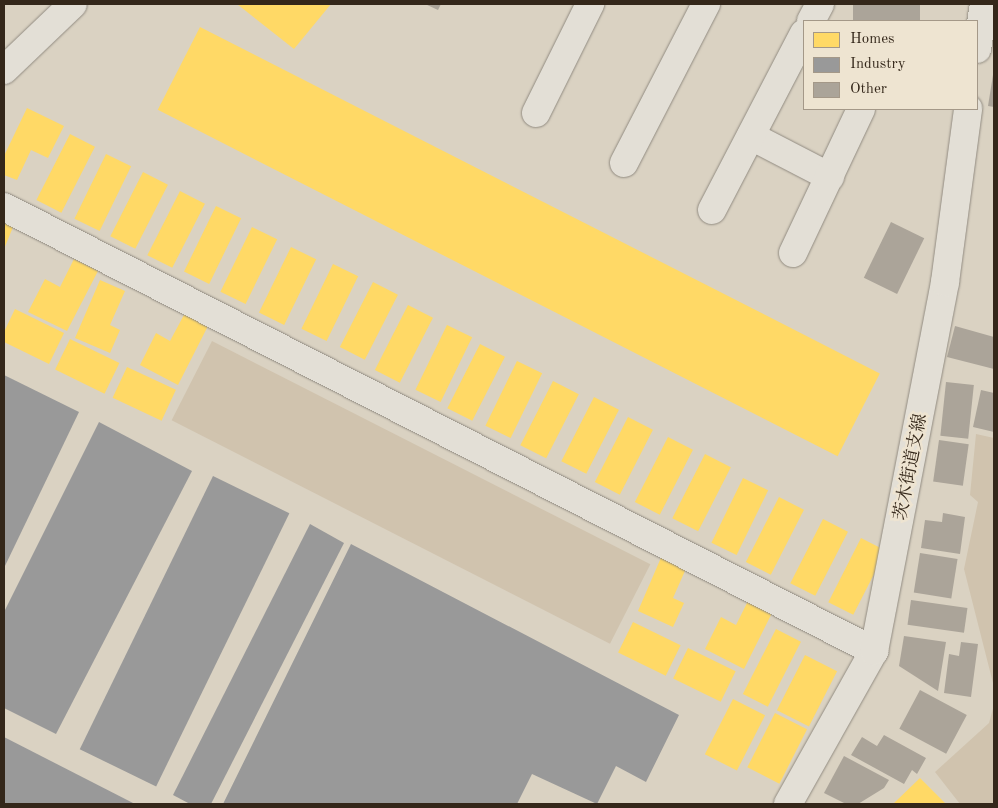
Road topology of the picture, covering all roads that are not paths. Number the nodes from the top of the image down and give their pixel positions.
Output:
1 (73, 4) edge
2 (590, 4) edge
3 (706, 4) edge
4 (820, 4) edge
5 (984, 4) edge
6 (811, 20) edge
7 (803, 35) edge
8 (978, 43) edge
9 (4, 70) edge
10 (862, 110) edge
11 (968, 110) edge
12 (536, 113) dead end
13 (751, 136) junction
14 (624, 163) dead end
15 (830, 177) junction
16 (4, 207) edge
17 (712, 210) dead end
18 (794, 253) dead end
19 (874, 651) junction
20 (788, 804) edge

1 - 9 street
2 - 12 street
3 - 14 street
4 - 6 street
5 - 8 street
7 - 13 street
10 - 15 street
11 - 19 street, 茨木街道支線
13 - 15 street
13 - 17 street
15 - 18 street
16 - 19 street
19 - 20 street, 茨木街道支線

